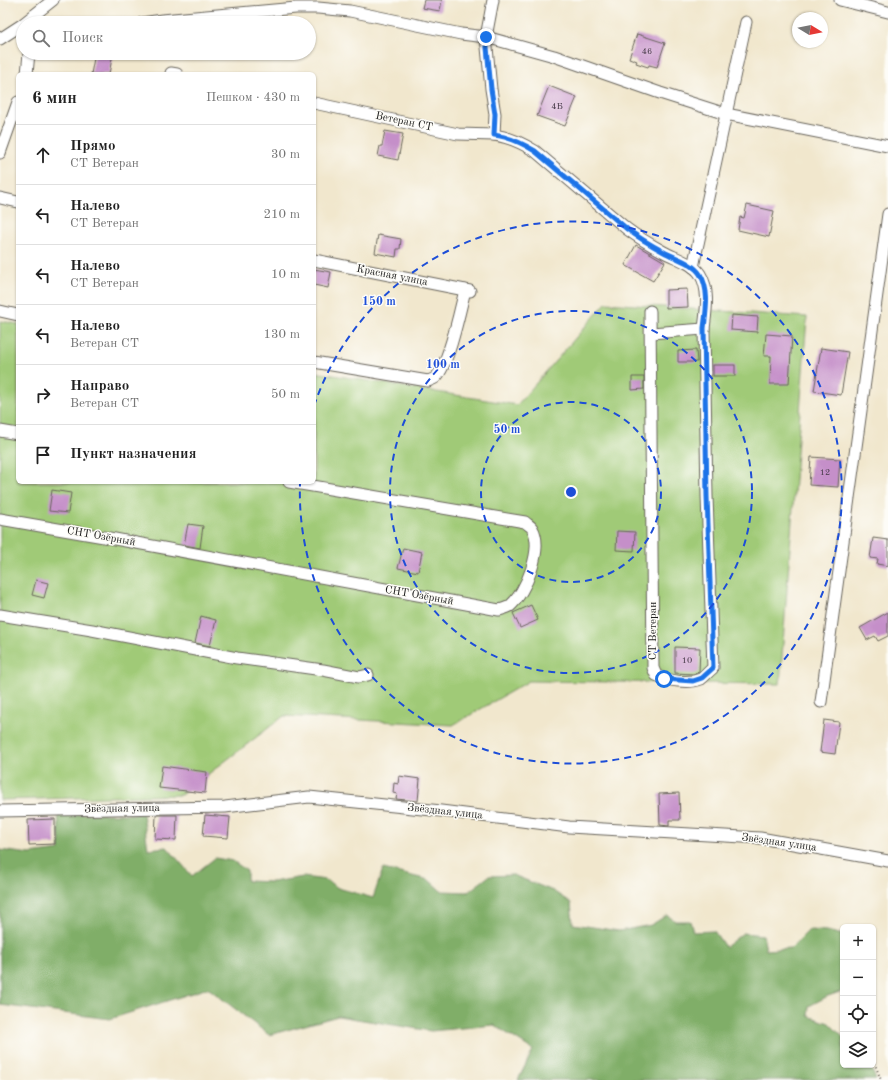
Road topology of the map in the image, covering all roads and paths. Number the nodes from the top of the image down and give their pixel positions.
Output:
1 (53, 0) edge
2 (493, 0) edge
3 (840, 0) edge
4 (888, 12) edge
5 (34, 16) edge
6 (214, 16) edge
7 (746, 22) dead end
8 (16, 29) edge
9 (486, 37) junction
10 (0, 39) edge
11 (29, 60) edge
12 (27, 72) edge
13 (316, 103) edge
14 (16, 108) edge
15 (726, 114) junction
16 (494, 135) junction
17 (888, 146) edge
18 (0, 153) edge
19 (0, 198) edge
20 (16, 202) edge
21 (888, 214) edge
22 (316, 260) edge
23 (693, 266) junction
24 (0, 311) edge
25 (650, 311) dead end
26 (16, 315) edge
27 (704, 328) junction
28 (650, 333) junction
29 (316, 362) edge
30 (0, 431) edge
31 (16, 434) edge
32 (301, 484) edge
33 (0, 519) edge
34 (0, 615) edge
35 (368, 675) dead end
36 (821, 702) dead end
37 (0, 811) edge
38 (888, 861) edge
39 (876, 1067) edge
40 (881, 1080) edge

1 - 5 street
2 - 9 street
3 - 4 street
6 - 9 street
7 - 15 street
8 - 10 street
9 - 15 street
9 - 16 street
11 - 12 street
13 - 16 street, Ветеран СТ
14 - 18 street
15 - 17 street
15 - 23 street
16 - 23 street, Ветеран СТ
19 - 20 street
21 - 36 street
22 - 29 street, Красная улица
23 - 27 street, СТ Ветеран
24 - 26 street
25 - 28 street, СТ Ветеран
27 - 28 street
27 - 28 street, СТ Ветеран
30 - 31 street
32 - 33 street, СНТ Озёрный
34 - 35 street
37 - 38 street, Звёздная улица
39 - 40 path

